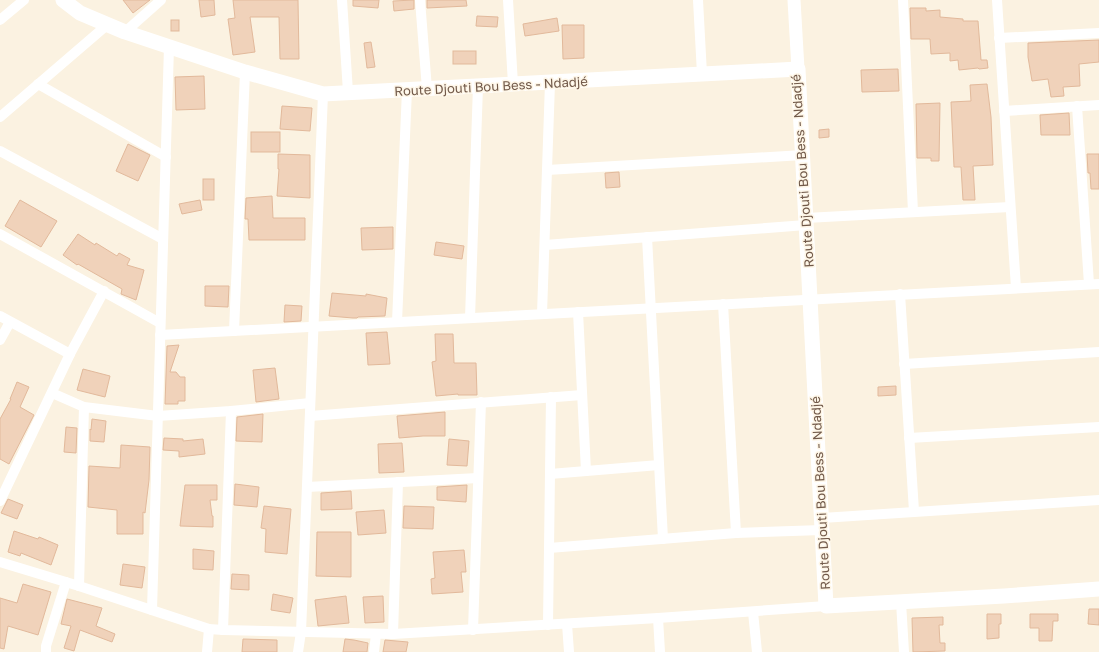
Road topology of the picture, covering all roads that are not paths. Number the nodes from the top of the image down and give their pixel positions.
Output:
1 (24, 0) edge
2 (63, 0) edge
3 (161, 0) edge
4 (342, 0) edge
5 (420, 0) edge
6 (508, 0) edge
7 (698, 0) edge
8 (794, 0) edge
9 (903, 0) edge
10 (996, 0) edge
11 (0, 20) edge
12 (107, 25) junction
13 (125, 32) junction
14 (1099, 33) edge
15 (999, 38) junction
16 (169, 47) junction
17 (798, 69) junction
18 (245, 72) junction
19 (702, 74) junction
20 (550, 83) junction
21 (38, 84) junction
22 (513, 84) junction
23 (478, 86) junction
24 (427, 89) junction
25 (407, 90) junction
26 (348, 92) junction
27 (323, 94) junction
28 (1099, 105) edge
29 (1077, 106) junction
30 (1004, 110) junction
31 (0, 117) edge
32 (0, 151) edge
33 (803, 155) junction
34 (166, 157) junction
35 (547, 170) junction
36 (1010, 207) junction
37 (913, 212) junction
38 (806, 222) junction
39 (0, 234) edge
40 (647, 237) junction
41 (163, 239) junction
42 (545, 245) junction
43 (1094, 284) edge
44 (1016, 288) junction
45 (104, 291) junction
46 (900, 294) junction
47 (810, 299) junction
48 (723, 304) junction
49 (651, 308) junction
50 (578, 312) junction
51 (542, 314) junction
52 (0, 316) edge
53 (470, 318) junction
54 (10, 322) junction
55 (397, 322) junction
56 (160, 323) junction
57 (313, 327) junction
58 (234, 331) junction
59 (160, 335) junction
60 (0, 340) edge
61 (1099, 352) edge
62 (70, 354) junction
63 (904, 364) junction
64 (52, 393) junction
65 (582, 394) junction
66 (551, 397) junction
67 (481, 402) junction
68 (310, 403) junction
69 (84, 407) junction
70 (231, 411) junction
71 (158, 416) junction
72 (310, 416) junction
73 (1099, 427) edge
74 (1099, 434) edge
75 (909, 438) junction
76 (659, 466) junction
77 (586, 472) junction
78 (550, 474) junction
79 (478, 478) junction
80 (398, 482) junction
81 (307, 487) junction
82 (1099, 500) edge
83 (0, 501) edge
84 (914, 511) junction
85 (822, 524) junction
86 (736, 533) junction
87 (663, 539) junction
88 (549, 548) junction
89 (0, 562) edge
90 (66, 582) junction
91 (79, 586) junction
92 (1099, 589) edge
93 (901, 602) junction
94 (826, 606) junction
95 (152, 610) junction
96 (753, 612) junction
97 (658, 618) junction
98 (566, 624) junction
99 (548, 625) junction
100 (209, 628) junction
101 (223, 630) junction
102 (473, 630) junction
103 (301, 632) junction
104 (376, 634) junction
105 (393, 634) junction
106 (46, 652) edge
107 (208, 652) edge
108 (298, 652) edge
109 (374, 652) edge
110 (569, 652) edge
111 (660, 652) edge
112 (757, 652) edge
113 (904, 652) edge

1 - 11 street
2 - 12 main road, Route Djouti Bou Bess - Ndadjé
3 - 13 street
4 - 26 street
5 - 24 street
6 - 22 street
7 - 19 street
8 - 17 street
9 - 37 street
10 - 15 street
12 - 13 main road, Route Djouti Bou Bess - Ndadjé
12 - 21 street
13 - 16 main road, Route Djouti Bou Bess - Ndadjé
14 - 15 street
15 - 30 street
16 - 18 main road, Route Djouti Bou Bess - Ndadjé
16 - 34 street
17 - 19 main road, Route Djouti Bou Bess - Ndadjé
17 - 33 main road, Route Djouti Bou Bess - Ndadjé
18 - 27 main road, Route Djouti Bou Bess - Ndadjé
18 - 58 street
19 - 20 main road, Route Djouti Bou Bess - Ndadjé
20 - 22 main road, Route Djouti Bou Bess - Ndadjé
20 - 35 street
21 - 31 street
21 - 34 street
22 - 23 main road, Route Djouti Bou Bess - Ndadjé
23 - 24 main road, Route Djouti Bou Bess - Ndadjé
23 - 53 street
24 - 25 main road, Route Djouti Bou Bess - Ndadjé
25 - 26 main road, Route Djouti Bou Bess - Ndadjé
25 - 55 street
26 - 27 main road, Route Djouti Bou Bess - Ndadjé
27 - 57 street
28 - 29 street
29 - 30 street
29 - 43 street
30 - 36 street
32 - 41 street
33 - 35 street
33 - 38 main road, Route Djouti Bou Bess - Ndadjé
34 - 41 street
35 - 42 street
36 - 37 street
36 - 44 street
37 - 38 street
38 - 40 street
38 - 47 main road, Route Djouti Bou Bess - Ndadjé
39 - 45 street
40 - 42 street
40 - 49 street
41 - 56 street
42 - 51 street
43 - 44 street
44 - 46 street
45 - 56 street
45 - 62 street
46 - 47 street
46 - 63 street
47 - 48 street
47 - 85 main road, Route Djouti Bou Bess - Ndadjé
48 - 49 street
48 - 86 street
49 - 50 street
49 - 76 street
50 - 51 street
50 - 65 street
51 - 53 street
52 - 54 street
53 - 55 street
54 - 60 street
54 - 62 street
55 - 57 street
56 - 59 street
57 - 58 street
57 - 68 street
58 - 59 street
59 - 71 street
61 - 63 street
62 - 64 street
63 - 75 street
64 - 69 street
64 - 83 street
65 - 66 street
65 - 77 street
66 - 67 street
66 - 78 street
67 - 72 street
67 - 79 street
68 - 70 street
68 - 72 street
69 - 71 street
69 - 91 street
70 - 71 street
70 - 101 street
71 - 95 street
72 - 81 street
73 - 74 street
73 - 75 street
75 - 84 street
76 - 77 street
76 - 87 street
77 - 78 street
78 - 88 street
79 - 80 street
79 - 102 street
80 - 81 street
80 - 105 street
81 - 103 street
82 - 84 street
84 - 85 street
85 - 86 street
85 - 94 main road, Route Djouti Bou Bess - Ndadjé
86 - 87 street
87 - 88 street
88 - 99 street
89 - 90 street
90 - 91 street
90 - 106 street
91 - 95 street
92 - 93 main road, Route Djouti Bou Bess - Ndadjé
93 - 94 main road, Route Djouti Bou Bess - Ndadjé
93 - 113 street
94 - 96 street
95 - 100 street
96 - 97 street
96 - 112 street
97 - 98 street
97 - 111 street
98 - 99 street
98 - 110 street
99 - 102 street
100 - 101 street
100 - 107 street
101 - 103 street
102 - 105 street
103 - 104 street
103 - 108 street
104 - 105 street
104 - 109 street

